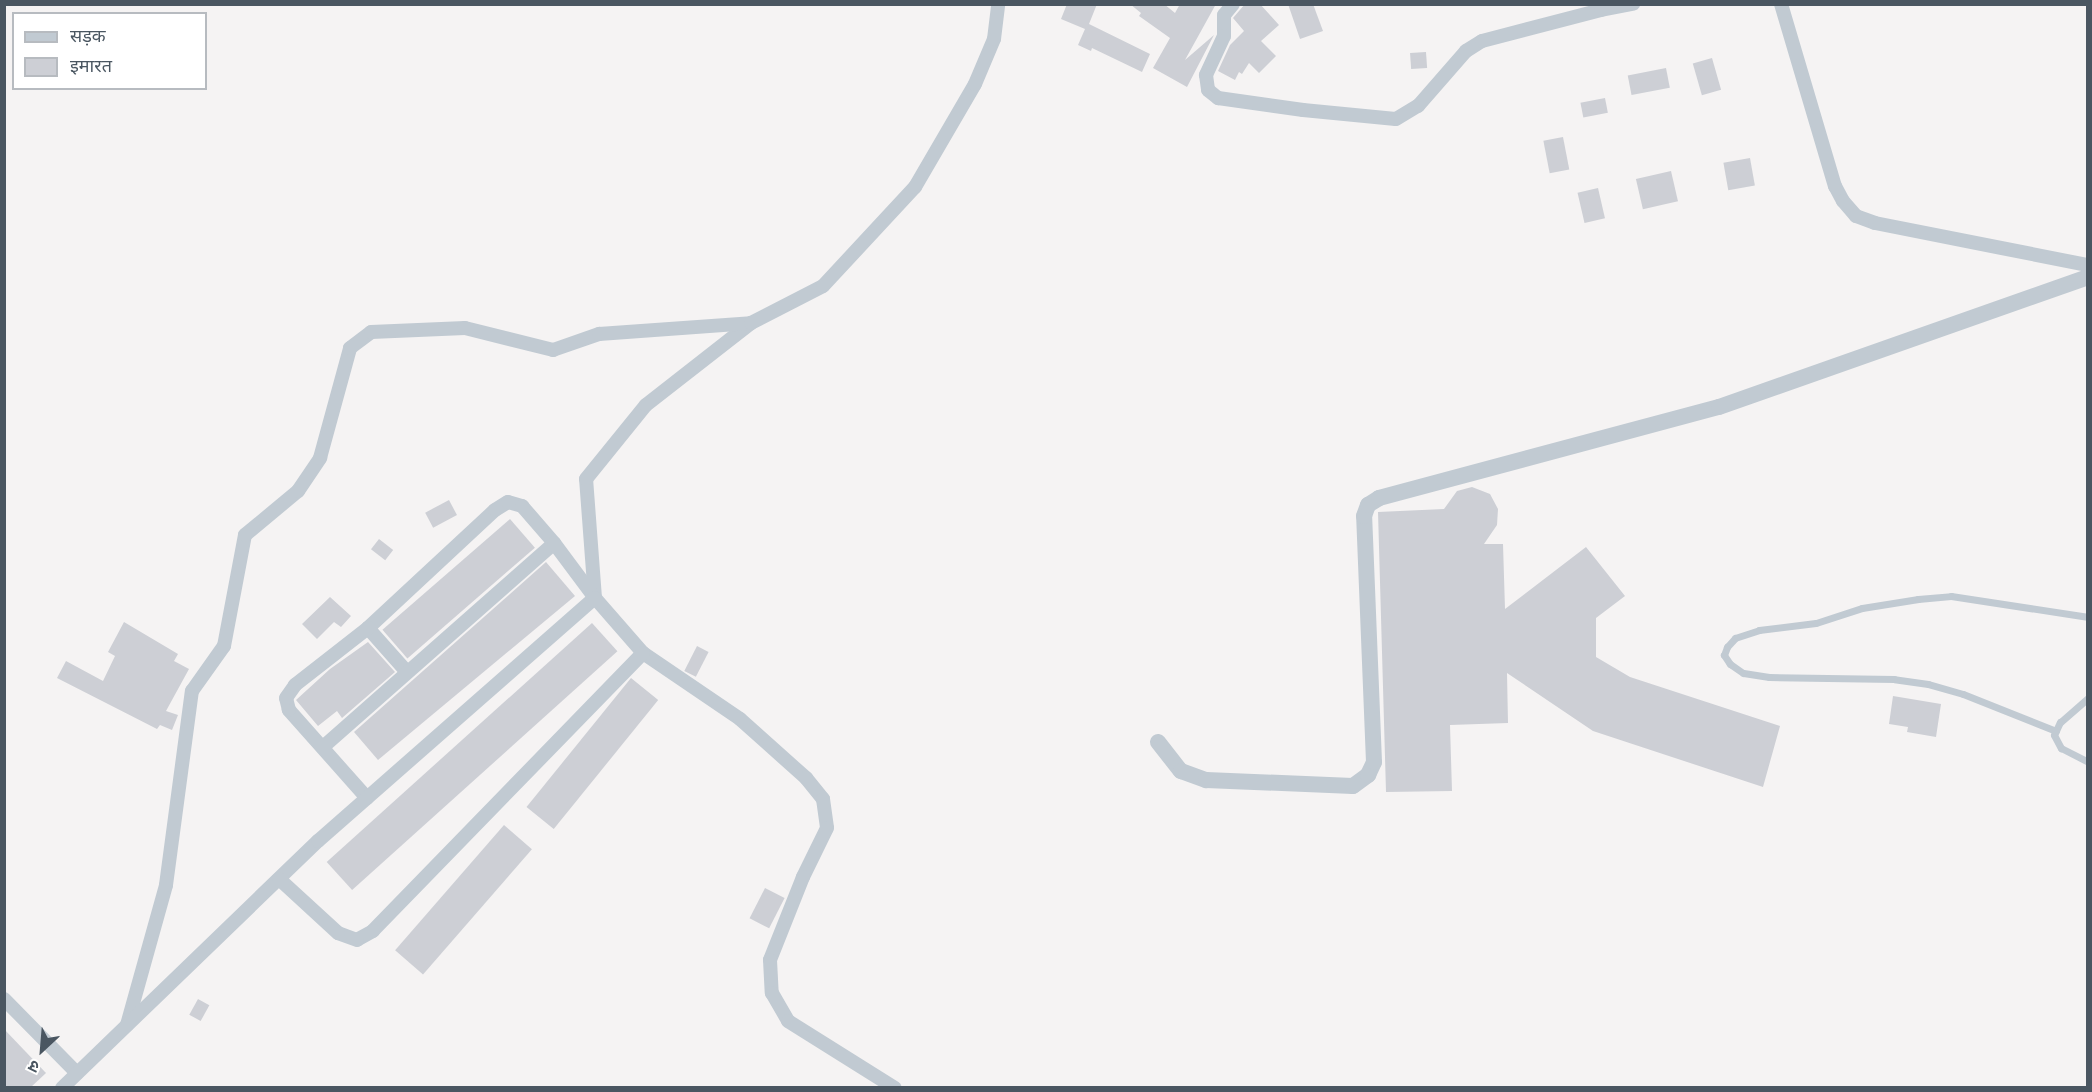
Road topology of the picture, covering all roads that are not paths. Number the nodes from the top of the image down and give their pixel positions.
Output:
1 (998, 4) edge
2 (1233, 4) edge
3 (1633, 4) edge
4 (1781, 4) edge
5 (1600, 7) edge
6 (2088, 265) edge
7 (2088, 277) edge
8 (751, 323) junction
9 (554, 543) junction
10 (594, 598) junction
11 (2088, 617) edge
12 (368, 628) junction
13 (643, 653) junction
14 (407, 672) junction
15 (2088, 698) edge
16 (2056, 731) junction
17 (1158, 742) dead end
18 (323, 747) junction
19 (2088, 762) edge
20 (367, 798) junction
21 (279, 879) junction
22 (4, 999) edge
23 (127, 1025) junction
24 (77, 1073) junction
25 (62, 1088) edge
26 (895, 1088) edge

1 - 8 street
2 - 5 street
3 - 5 street
4 - 6 street
7 - 17 street
8 - 10 street
8 - 23 street
9 - 10 street
9 - 12 street
9 - 14 street
10 - 13 street
10 - 20 street
11 - 16 lane
12 - 14 street
12 - 18 street
13 - 21 street
13 - 26 street
14 - 18 street
15 - 16 lane
16 - 19 lane
18 - 20 street
20 - 21 street
21 - 23 street
22 - 24 street
23 - 24 street
24 - 25 street

